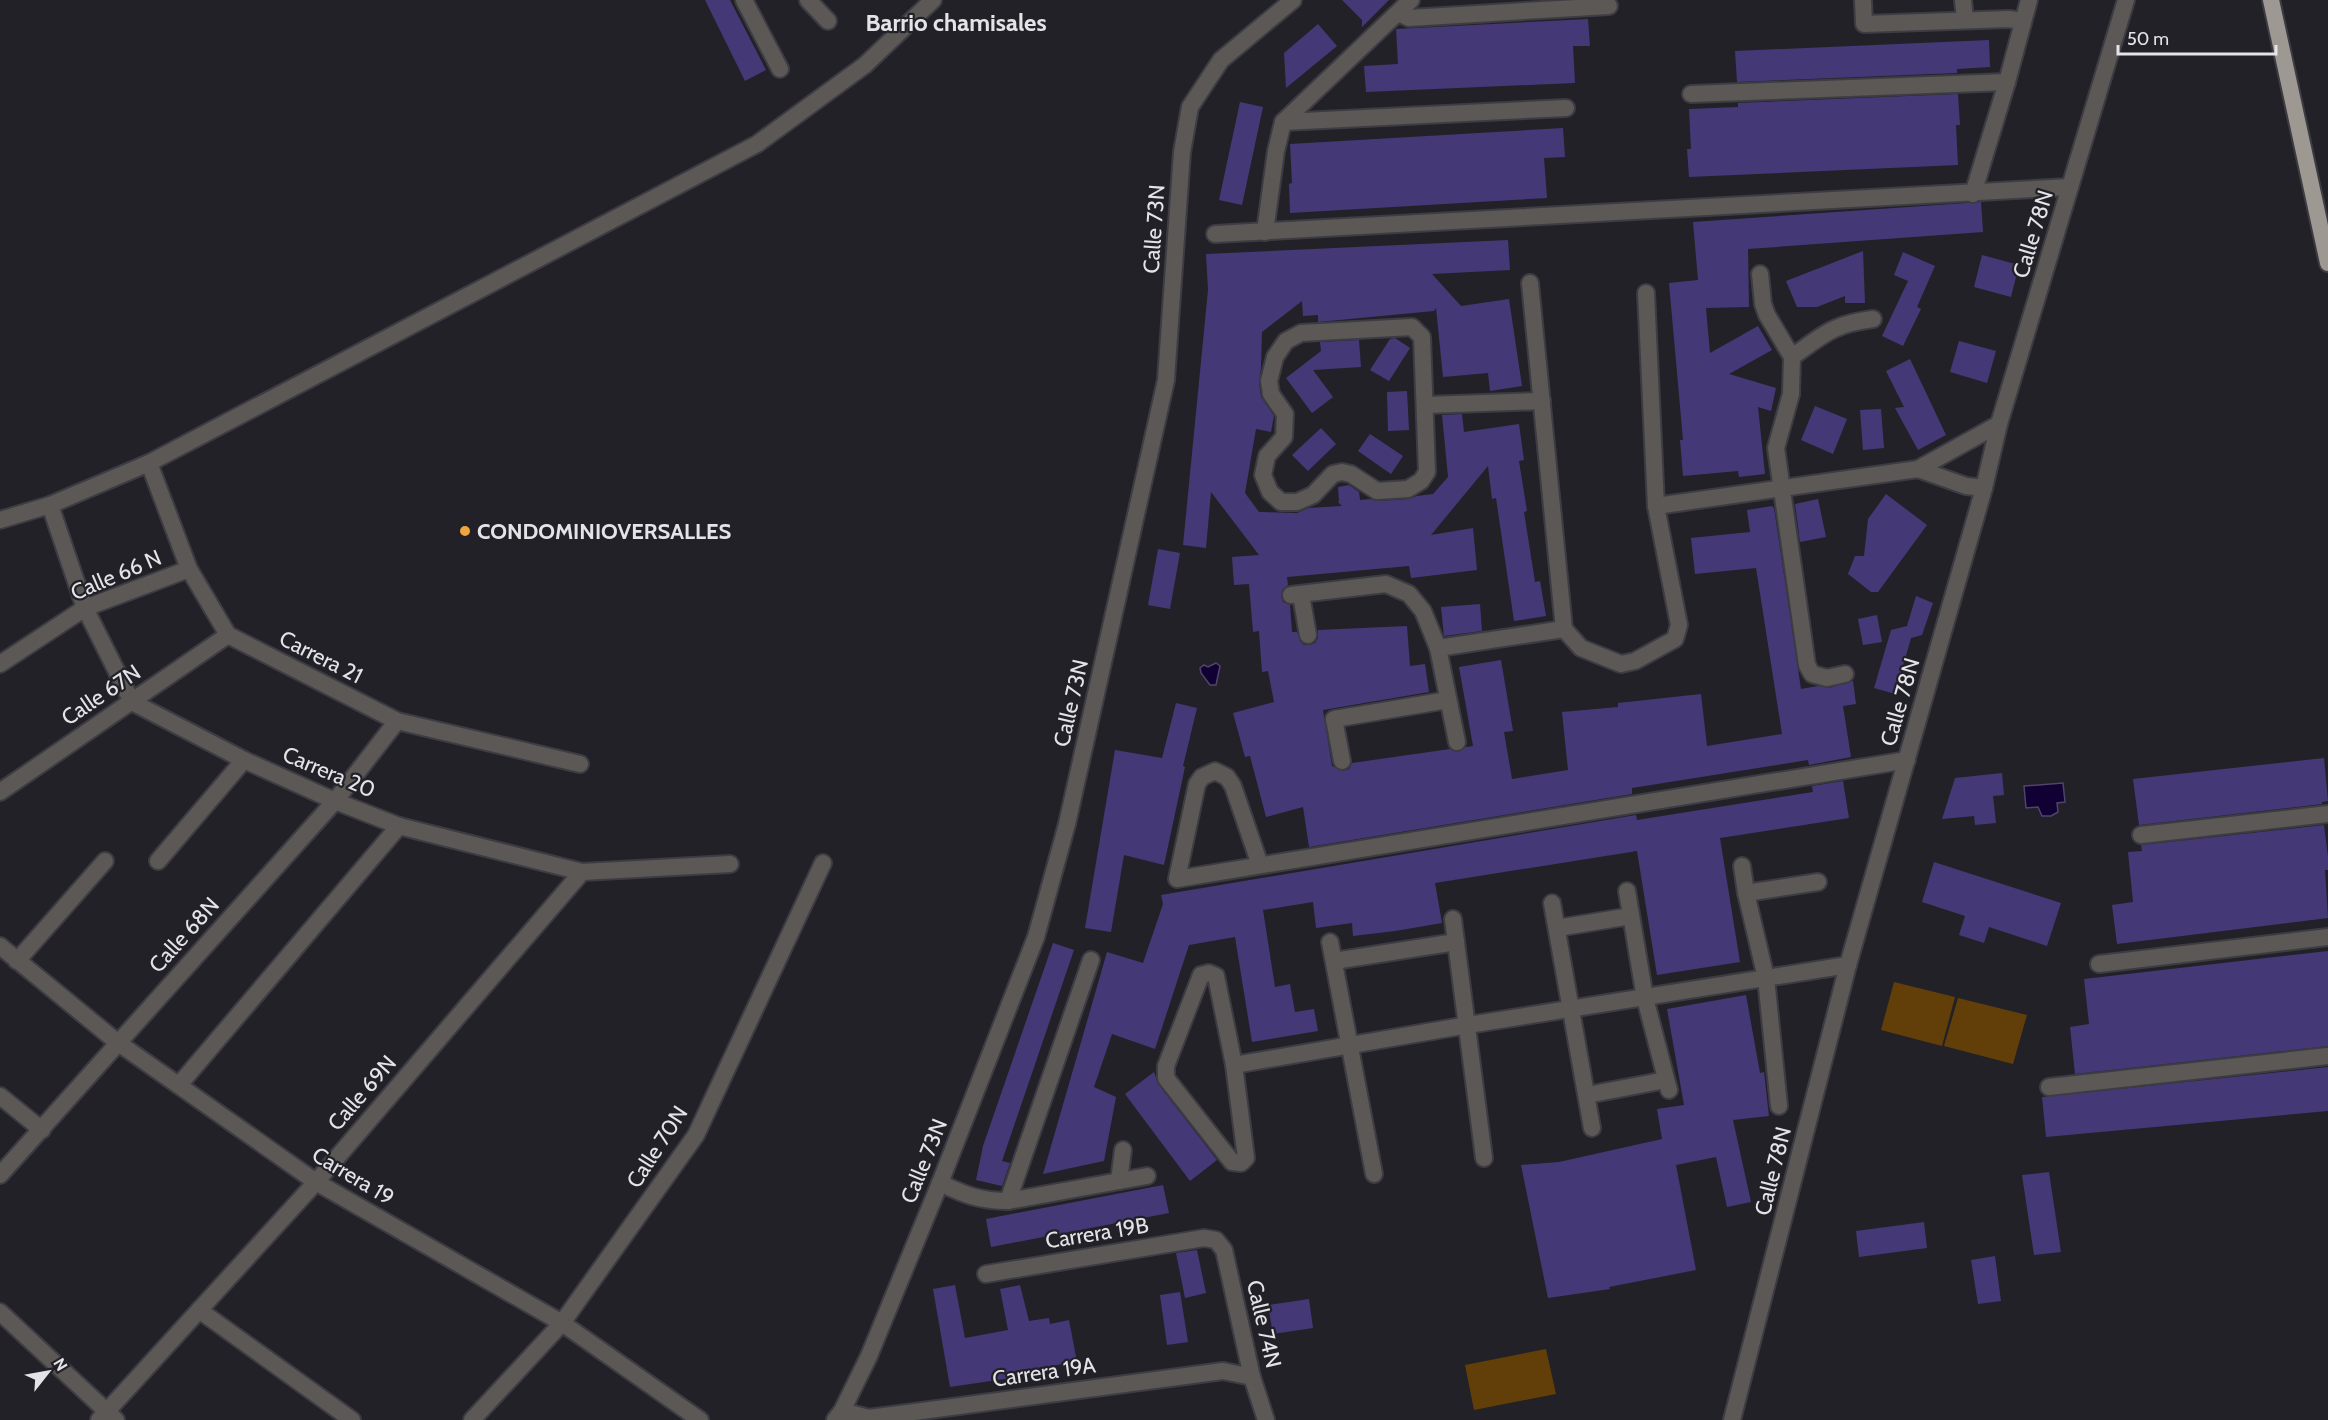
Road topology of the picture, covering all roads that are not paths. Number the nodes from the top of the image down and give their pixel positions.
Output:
1 (744, 0) edge
2 (808, 0) edge
3 (933, 0) edge
4 (1293, 0) edge
5 (1411, 0) edge
6 (1863, 0) edge
7 (1963, 0) edge
8 (2029, 0) edge
9 (2126, 0) edge
10 (2271, 0) edge
11 (1609, 6) dead end
12 (1398, 13) junction
13 (1965, 20) junction
14 (828, 21) dead end
15 (2022, 21) junction
16 (780, 69) dead end
17 (2007, 82) junction
18 (1691, 94) dead end
19 (1566, 108) dead end
20 (1283, 122) junction
21 (2070, 187) junction
22 (1973, 194) junction
23 (1265, 232) junction
24 (1215, 234) dead end
25 (2328, 263) edge
26 (1760, 274) dead end
27 (1530, 283) dead end
28 (1646, 294) dead end
29 (1873, 319) dead end
30 (1792, 357) junction
31 (1542, 401) junction
32 (1426, 405) junction
33 (1999, 424) junction
34 (149, 463) junction
35 (1918, 469) junction
36 (1984, 488) junction
37 (1781, 490) junction
38 (50, 505) junction
39 (1656, 506) junction
40 (0, 520) edge
41 (189, 569) junction
42 (85, 609) junction
43 (1564, 629) junction
44 (228, 635) junction
45 (1308, 635) dead end
46 (1438, 648) junction
47 (0, 664) edge
48 (1845, 674) dead end
49 (1448, 700) junction
50 (132, 702) junction
51 (397, 721) junction
52 (1457, 742) dead end
53 (244, 760) junction
54 (1907, 760) junction
55 (1342, 761) dead end
56 (580, 764) dead end
57 (0, 792) edge
58 (335, 801) junction
59 (2328, 814) edge
60 (399, 826) junction
61 (2140, 835) dead end
62 (105, 861) dead end
63 (158, 861) dead end
64 (823, 863) dead end
65 (730, 864) dead end
66 (1260, 865) junction
67 (1742, 866) dead end
68 (582, 872) junction
69 (1818, 882) dead end
70 (1627, 891) dead end
71 (1746, 893) junction
72 (1552, 903) dead end
73 (1631, 916) junction
74 (1453, 919) dead end
75 (1557, 928) junction
76 (2328, 937) edge
77 (1330, 942) dead end
78 (1456, 942) junction
79 (0, 946) edge
80 (1091, 960) dead end
81 (17, 961) junction
82 (1334, 961) junction
83 (2098, 964) dead end
84 (1848, 965) junction
85 (1766, 978) junction
86 (1645, 998) junction
87 (1571, 1010) junction
88 (1468, 1025) junction
89 (117, 1042) junction
90 (1350, 1046) junction
91 (2328, 1056) edge
92 (1234, 1065) junction
93 (179, 1085) junction
94 (2049, 1086) dead end
95 (1587, 1095) junction
96 (0, 1096) edge
97 (1779, 1106) dead end
98 (1592, 1128) dead end
99 (42, 1130) junction
100 (1123, 1150) dead end
101 (1484, 1158) dead end
102 (1374, 1174) dead end
103 (0, 1175) edge
104 (1147, 1176) dead end
105 (1119, 1181) junction
106 (316, 1182) junction
107 (940, 1183) junction
108 (1008, 1202) junction
109 (1216, 1240) joint
110 (986, 1274) dead end
111 (200, 1310) junction
112 (0, 1312) edge
113 (562, 1323) junction
114 (1252, 1377) junction
115 (838, 1415) edge
116 (694, 1416) edge
117 (107, 1417) edge
118 (352, 1420) edge
119 (472, 1420) edge
120 (1266, 1420) edge
121 (1732, 1420) edge

1 - 16 street
2 - 14 street
3 - 34 street
4 - 107 street, Calle 73N
5 - 12 street
6 - 13 street
7 - 13 street
8 - 15 street
9 - 21 street, Calle 78N
10 - 25 highway
11 - 12 street
12 - 20 street
13 - 15 street
15 - 17 street
17 - 18 street
17 - 22 street
19 - 20 street
20 - 23 street
21 - 22 street
21 - 33 street, Calle 78N
22 - 23 street
23 - 24 street
26 - 30 street
27 - 31 street
28 - 39 street
29 - 30 street
30 - 37 street
31 - 32 street
31 - 43 street
32 - 32 street
33 - 35 street
33 - 36 street, Calle 78N
34 - 38 street
34 - 41 street
35 - 36 street
35 - 37 street
36 - 54 street, Calle 78N
37 - 39 street
37 - 48 street
38 - 40 street
38 - 42 street
39 - 43 street
41 - 42 street, Calle 66 N
41 - 44 street
42 - 47 street, Calle 66 N
42 - 50 street
43 - 46 street
44 - 50 street, Calle 67N
44 - 51 street, Carrera 21
45 - 46 street
46 - 49 street
49 - 52 street
49 - 55 street
50 - 53 street, Carrera 20
50 - 57 street, Calle 67N
51 - 56 street, Carrera 21
51 - 58 street, Calle 68N
53 - 58 street, Carrera 20
53 - 63 street
54 - 66 street
54 - 84 street, Calle 78N
58 - 60 street, Carrera 20
58 - 89 street, Calle 68N
59 - 61 street
60 - 68 street, Carrera 20
60 - 93 street
62 - 81 street
64 - 113 street, Calle 70N
65 - 68 street, Carrera 20
66 - 66 street
67 - 71 street
68 - 106 street, Calle 69N
69 - 71 street
70 - 73 street
71 - 85 street
72 - 75 street
73 - 75 street
73 - 86 street
74 - 78 street
75 - 87 street
76 - 83 street
77 - 82 street
78 - 82 street
78 - 88 street
79 - 81 street, Carrera 19
80 - 108 street
81 - 89 street, Carrera 19
82 - 90 street
84 - 85 street
84 - 121 street, Calle 78N
85 - 86 street
85 - 97 street
86 - 87 street
86 - 95 street
87 - 88 street
87 - 95 street
88 - 90 street
88 - 101 street
89 - 93 street, Carrera 19
89 - 99 street, Calle 68N
90 - 92 street
90 - 102 street
91 - 94 street
92 - 92 street
93 - 106 street, Carrera 19
95 - 98 street
96 - 99 street
99 - 103 street, Calle 68N
100 - 105 street
104 - 105 street
105 - 108 street
106 - 111 street, Calle 69N
106 - 113 street, Carrera 19
107 - 108 street
107 - 115 street, Calle 73N
109 - 110 street, Carrera 19B
109 - 114 street, Calle 74N
111 - 117 street, Calle 69N
111 - 118 street
112 - 117 street
113 - 116 street, Carrera 19
113 - 119 street, Calle 70N
114 - 115 street, Carrera 19A
114 - 120 street, Calle 74N

